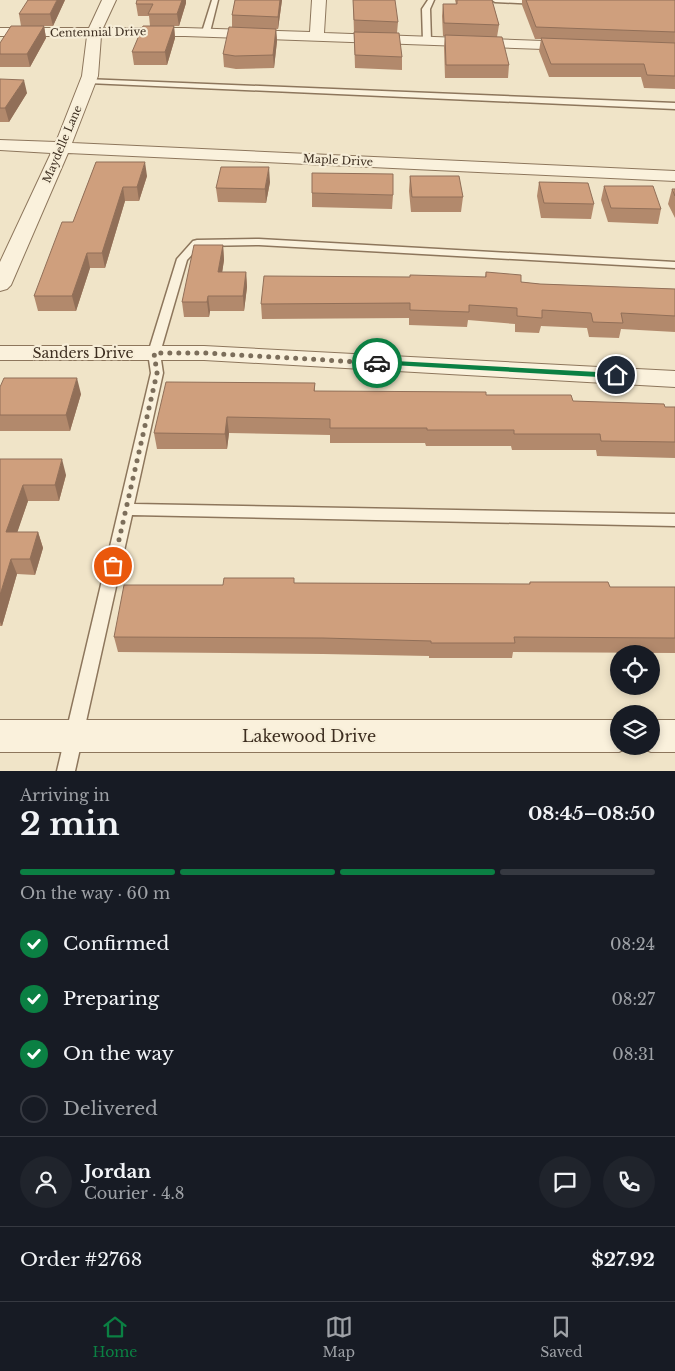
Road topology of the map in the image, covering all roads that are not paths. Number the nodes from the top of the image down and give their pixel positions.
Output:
1 (109, 0) edge
2 (215, 0) edge
3 (319, 0) edge
4 (432, 0) edge
5 (495, 0) edge
6 (548, 2) edge
7 (0, 32) edge
8 (94, 32) junction
9 (206, 32) junction
10 (317, 36) junction
11 (427, 41) junction
12 (586, 47) edge
13 (88, 82) junction
14 (675, 106) edge
15 (0, 145) edge
16 (62, 148) junction
17 (675, 176) edge
18 (675, 265) edge
19 (0, 285) edge
20 (0, 353) edge
21 (154, 353) junction
22 (675, 379) edge
23 (126, 509) junction
24 (675, 520) edge
25 (0, 736) edge
26 (74, 736) junction
27 (610, 736) edge
28 (660, 736) edge
29 (675, 736) edge
30 (66, 771) edge

1 - 8 street, Maydelle Lane
2 - 9 lane
3 - 10 street
4 - 11 lane
5 - 6 lane
7 - 8 street, Centennial Drive
8 - 9 street, Centennial Drive
8 - 13 street, Maydelle Lane
9 - 10 street, Centennial Drive
10 - 11 street, Centennial Drive
11 - 12 street, Centennial Drive
13 - 14 lane
13 - 16 street, Maydelle Lane
15 - 16 street, Maple Drive
16 - 17 street, Maple Drive
16 - 19 street, Maydelle Lane
18 - 21 lane
20 - 21 street, Sanders Drive
21 - 22 street, Sanders Drive
21 - 23 lane
23 - 24 lane
23 - 26 lane
25 - 26 street, Lakewood Drive
26 - 27 street, Lakewood Drive
26 - 30 lane
28 - 29 street

